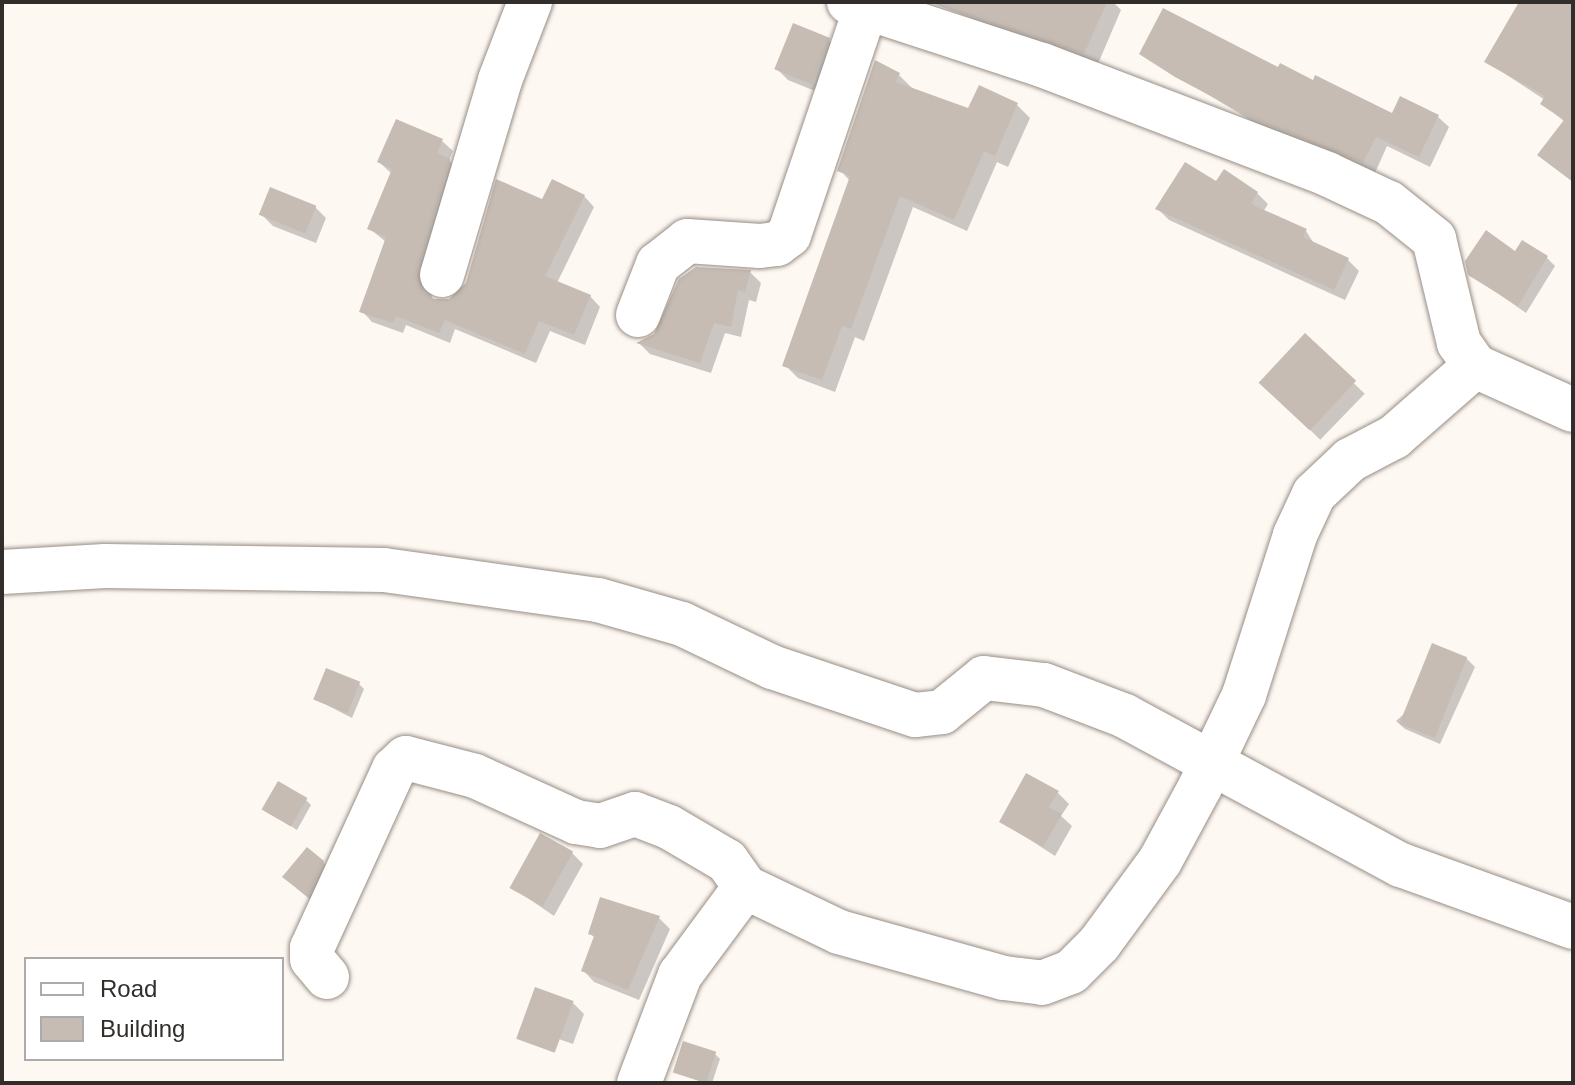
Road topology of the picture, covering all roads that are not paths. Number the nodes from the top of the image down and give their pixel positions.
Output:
1 (530, 2) edge
2 (857, 5) edge
3 (442, 275) dead end
4 (638, 315) dead end
5 (1475, 366) junction
6 (1573, 410) edge
7 (2, 572) edge
8 (1211, 766) junction
9 (745, 887) junction
10 (1573, 927) edge
11 (327, 977) dead end
12 (639, 1083) edge

1 - 3 street
2 - 4 street
2 - 5 street
5 - 6 street
5 - 8 street
7 - 8 street
8 - 9 street
8 - 10 street
9 - 11 street
9 - 12 street

